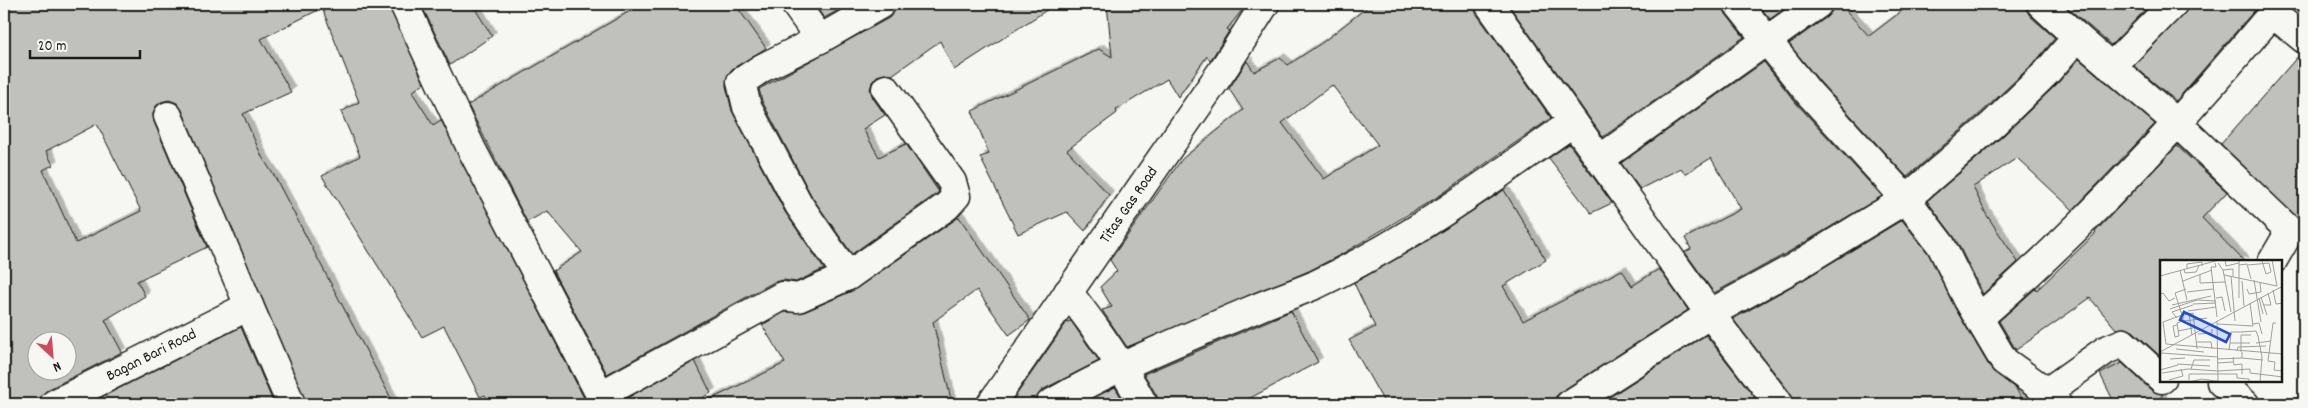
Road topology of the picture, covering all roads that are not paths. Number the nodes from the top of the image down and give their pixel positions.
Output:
1 (404, 4) edge
2 (795, 4) edge
3 (881, 4) edge
4 (1265, 4) edge
5 (1738, 4) edge
6 (1818, 4) edge
7 (2042, 4) edge
8 (2173, 4) edge
9 (1498, 7) edge
10 (2077, 38) junction
11 (820, 39) junction
12 (2304, 39) edge
13 (1766, 42) junction
14 (2111, 67) junction
15 (886, 89) dead end
16 (168, 116) dead end
17 (1573, 122) junction
18 (2177, 123) junction
19 (1600, 159) junction
20 (1906, 199) junction
21 (2300, 230) edge
22 (2274, 260) edge
23 (848, 276) junction
24 (1068, 292) junction
25 (249, 306) junction
26 (1710, 314) junction
27 (1979, 318) junction
28 (1123, 367) junction
29 (2160, 377) edge
30 (2222, 383) edge
31 (2052, 398) edge
32 (603, 400) edge
33 (54, 404) edge
34 (290, 404) edge
35 (991, 404) edge
36 (1050, 404) edge
37 (1143, 404) edge
38 (1570, 404) edge
39 (1780, 404) edge
40 (2245, 404) edge

1 - 32 street
2 - 11 street
3 - 11 street
4 - 24 street, Titas Gas Road
5 - 13 street
6 - 13 street
7 - 10 street
8 - 14 street
9 - 17 street
10 - 14 street
10 - 20 street
11 - 23 street
12 - 18 street
13 - 19 street
13 - 20 street
14 - 18 street
15 - 23 street
16 - 25 street
17 - 19 street
17 - 28 street
18 - 21 street
18 - 27 street
19 - 26 street
20 - 26 street
20 - 27 street
21 - 22 street
23 - 32 street
24 - 28 street
24 - 35 street, Titas Gas Road
25 - 33 street, Bagan Bari Road
25 - 34 street
26 - 38 street
26 - 39 street
27 - 31 street
28 - 36 street
28 - 37 street
29 - 31 street
30 - 40 street

